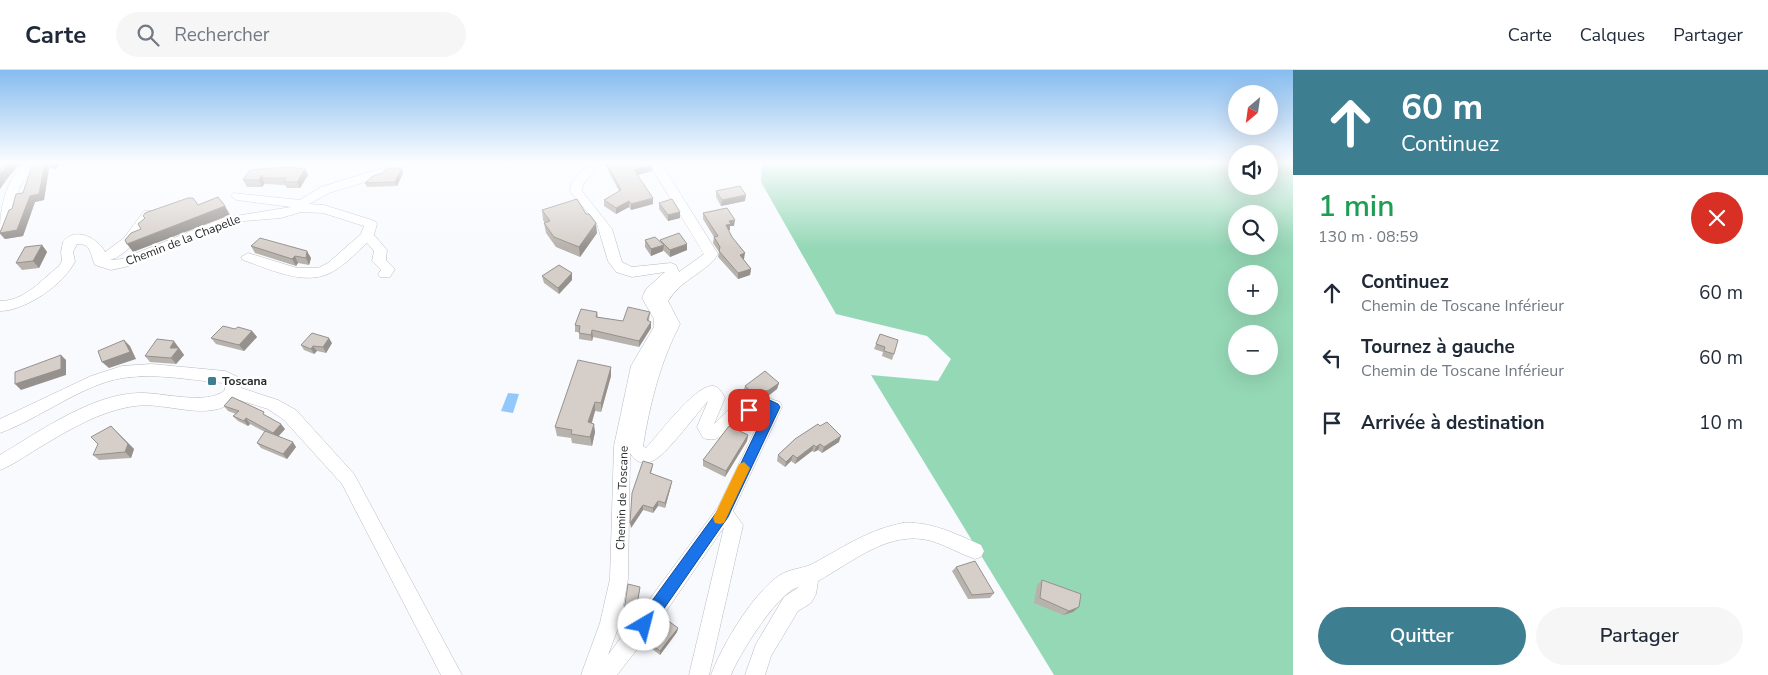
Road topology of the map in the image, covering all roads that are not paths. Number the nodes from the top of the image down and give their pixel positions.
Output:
1 (11, 191) edge
2 (323, 191) edge
3 (576, 191) edge
4 (672, 191) edge
5 (238, 196) dead end
6 (301, 206) junction
7 (148, 214) edge
8 (0, 228) edge
9 (367, 236) junction
10 (248, 257) dead end
11 (100, 258) junction
12 (385, 274) dead end
13 (0, 306) edge
14 (234, 392) junction
15 (0, 426) edge
16 (0, 462) edge
17 (724, 513) junction
18 (975, 551) dead end
19 (808, 576) junction
20 (452, 675) edge
21 (591, 675) edge
22 (605, 675) edge
23 (698, 675) edge
24 (721, 675) edge
25 (754, 675) edge

1 - 8 street
2 - 6 street
3 - 21 street, Chemin de Toscane
4 - 17 street
5 - 6 street
6 - 9 street
6 - 11 street, Chemin de la Chapelle
7 - 11 street
9 - 10 street
9 - 12 street
11 - 13 street
14 - 15 street
14 - 16 street
14 - 20 street
17 - 22 street
17 - 23 street
18 - 19 street
19 - 24 street
19 - 25 street

